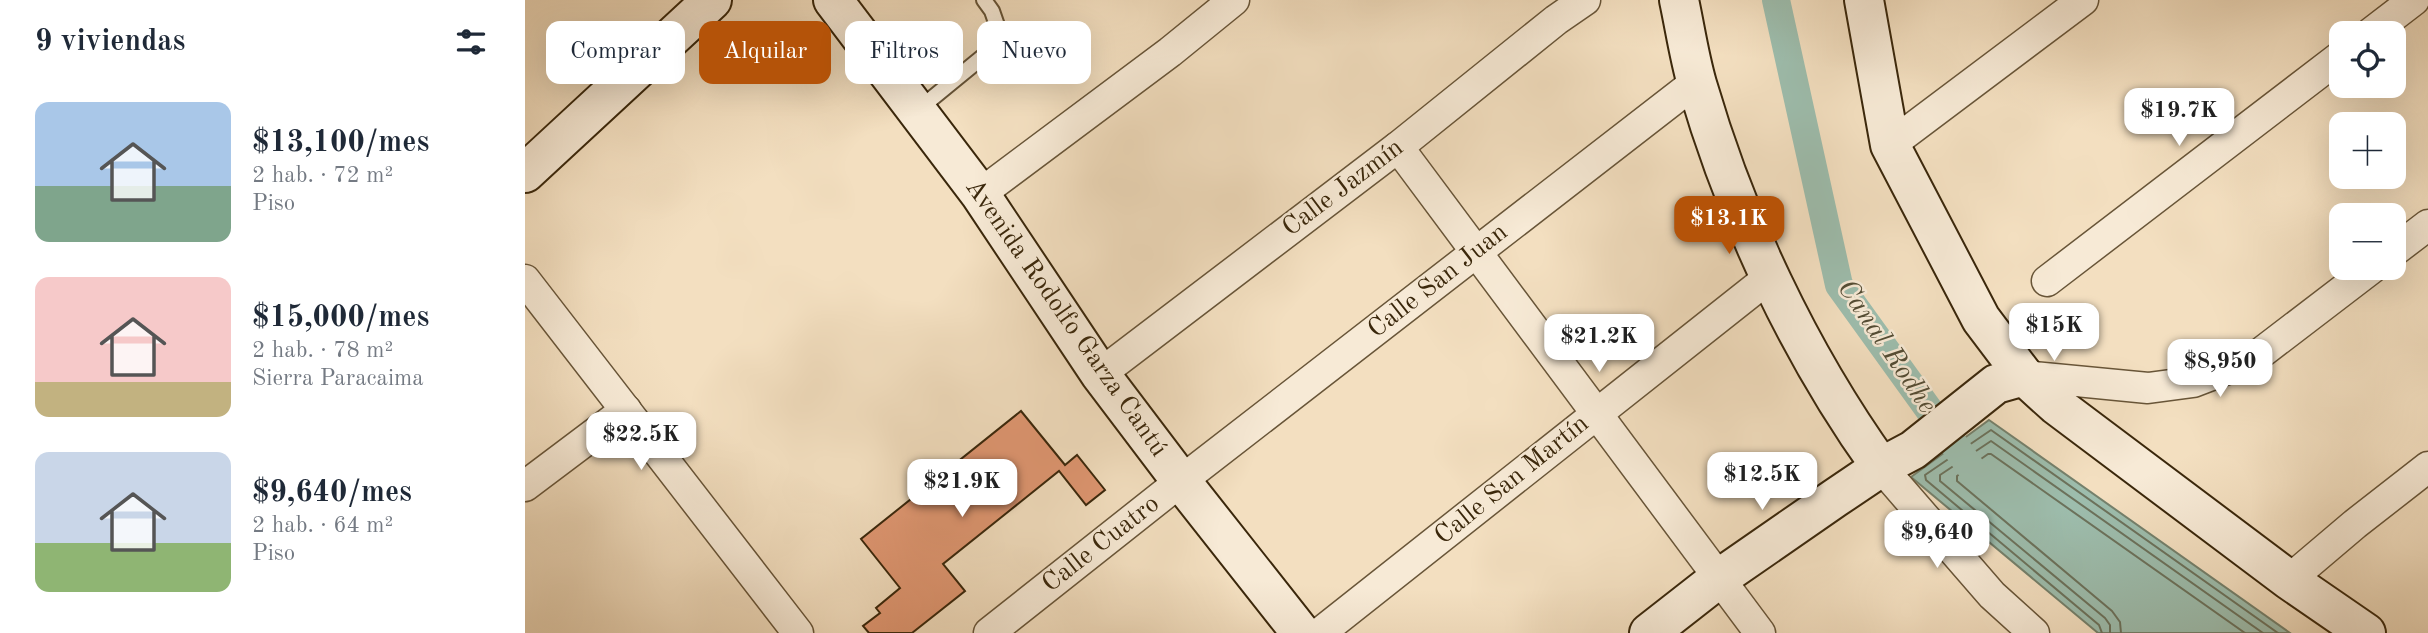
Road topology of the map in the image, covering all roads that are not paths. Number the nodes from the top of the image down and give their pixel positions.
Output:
1 (712, 0) edge
2 (833, 0) edge
3 (984, 0) edge
4 (1234, 0) edge
5 (1585, 0) edge
6 (1679, 0) edge
7 (1864, 0) edge
8 (2083, 0) edge
9 (2414, 0) edge
10 (2387, 21) edge
11 (2329, 65) edge
12 (1696, 82) junction
13 (917, 110) junction
14 (1891, 145) junction
15 (1398, 146) junction
16 (525, 173) edge
17 (980, 194) junction
18 (2428, 225) edge
19 (2406, 242) edge
20 (1477, 251) junction
21 (1771, 276) junction
22 (525, 280) edge
23 (2356, 280) edge
24 (2047, 281) dead end
25 (1100, 374) junction
26 (2010, 380) junction
27 (626, 410) junction
28 (1596, 413) junction
29 (1897, 458) junction
30 (2428, 467) edge
31 (1181, 481) junction
32 (525, 486) edge
33 (1718, 579) junction
34 (2289, 580) junction
35 (798, 633) edge
36 (989, 633) edge
37 (1301, 633) edge
38 (1320, 633) edge
39 (1650, 633) edge
40 (1760, 633) edge
41 (2034, 633) edge
42 (2365, 633) edge

1 - 16 street
2 - 13 street, Avenida Rodolfo Garza Cantú
3 - 13 lane
4 - 17 street
5 - 15 street, Calle Jazmín
6 - 12 street
7 - 14 street
8 - 14 street
9 - 10 street
11 - 24 street
12 - 20 street, Calle San Juan
12 - 21 street
13 - 17 street, Avenida Rodolfo Garza Cantú
14 - 26 street
15 - 20 street
15 - 25 street, Calle Jazmín
17 - 25 street, Avenida Rodolfo Garza Cantú
18 - 19 street
20 - 28 street
20 - 31 street, Calle San Juan
21 - 28 street, Calle San Martín
21 - 29 street
22 - 27 street
23 - 26 street
25 - 31 street, Avenida Rodolfo Garza Cantú
26 - 29 street
26 - 34 street
27 - 32 street
27 - 35 street
28 - 33 street
28 - 38 street, Calle San Martín
29 - 33 street
29 - 41 street
30 - 34 street
31 - 36 street, Calle Cuatro
31 - 37 street, Avenida Rodolfo Garza Cantú
33 - 39 street
33 - 40 street
34 - 42 street

